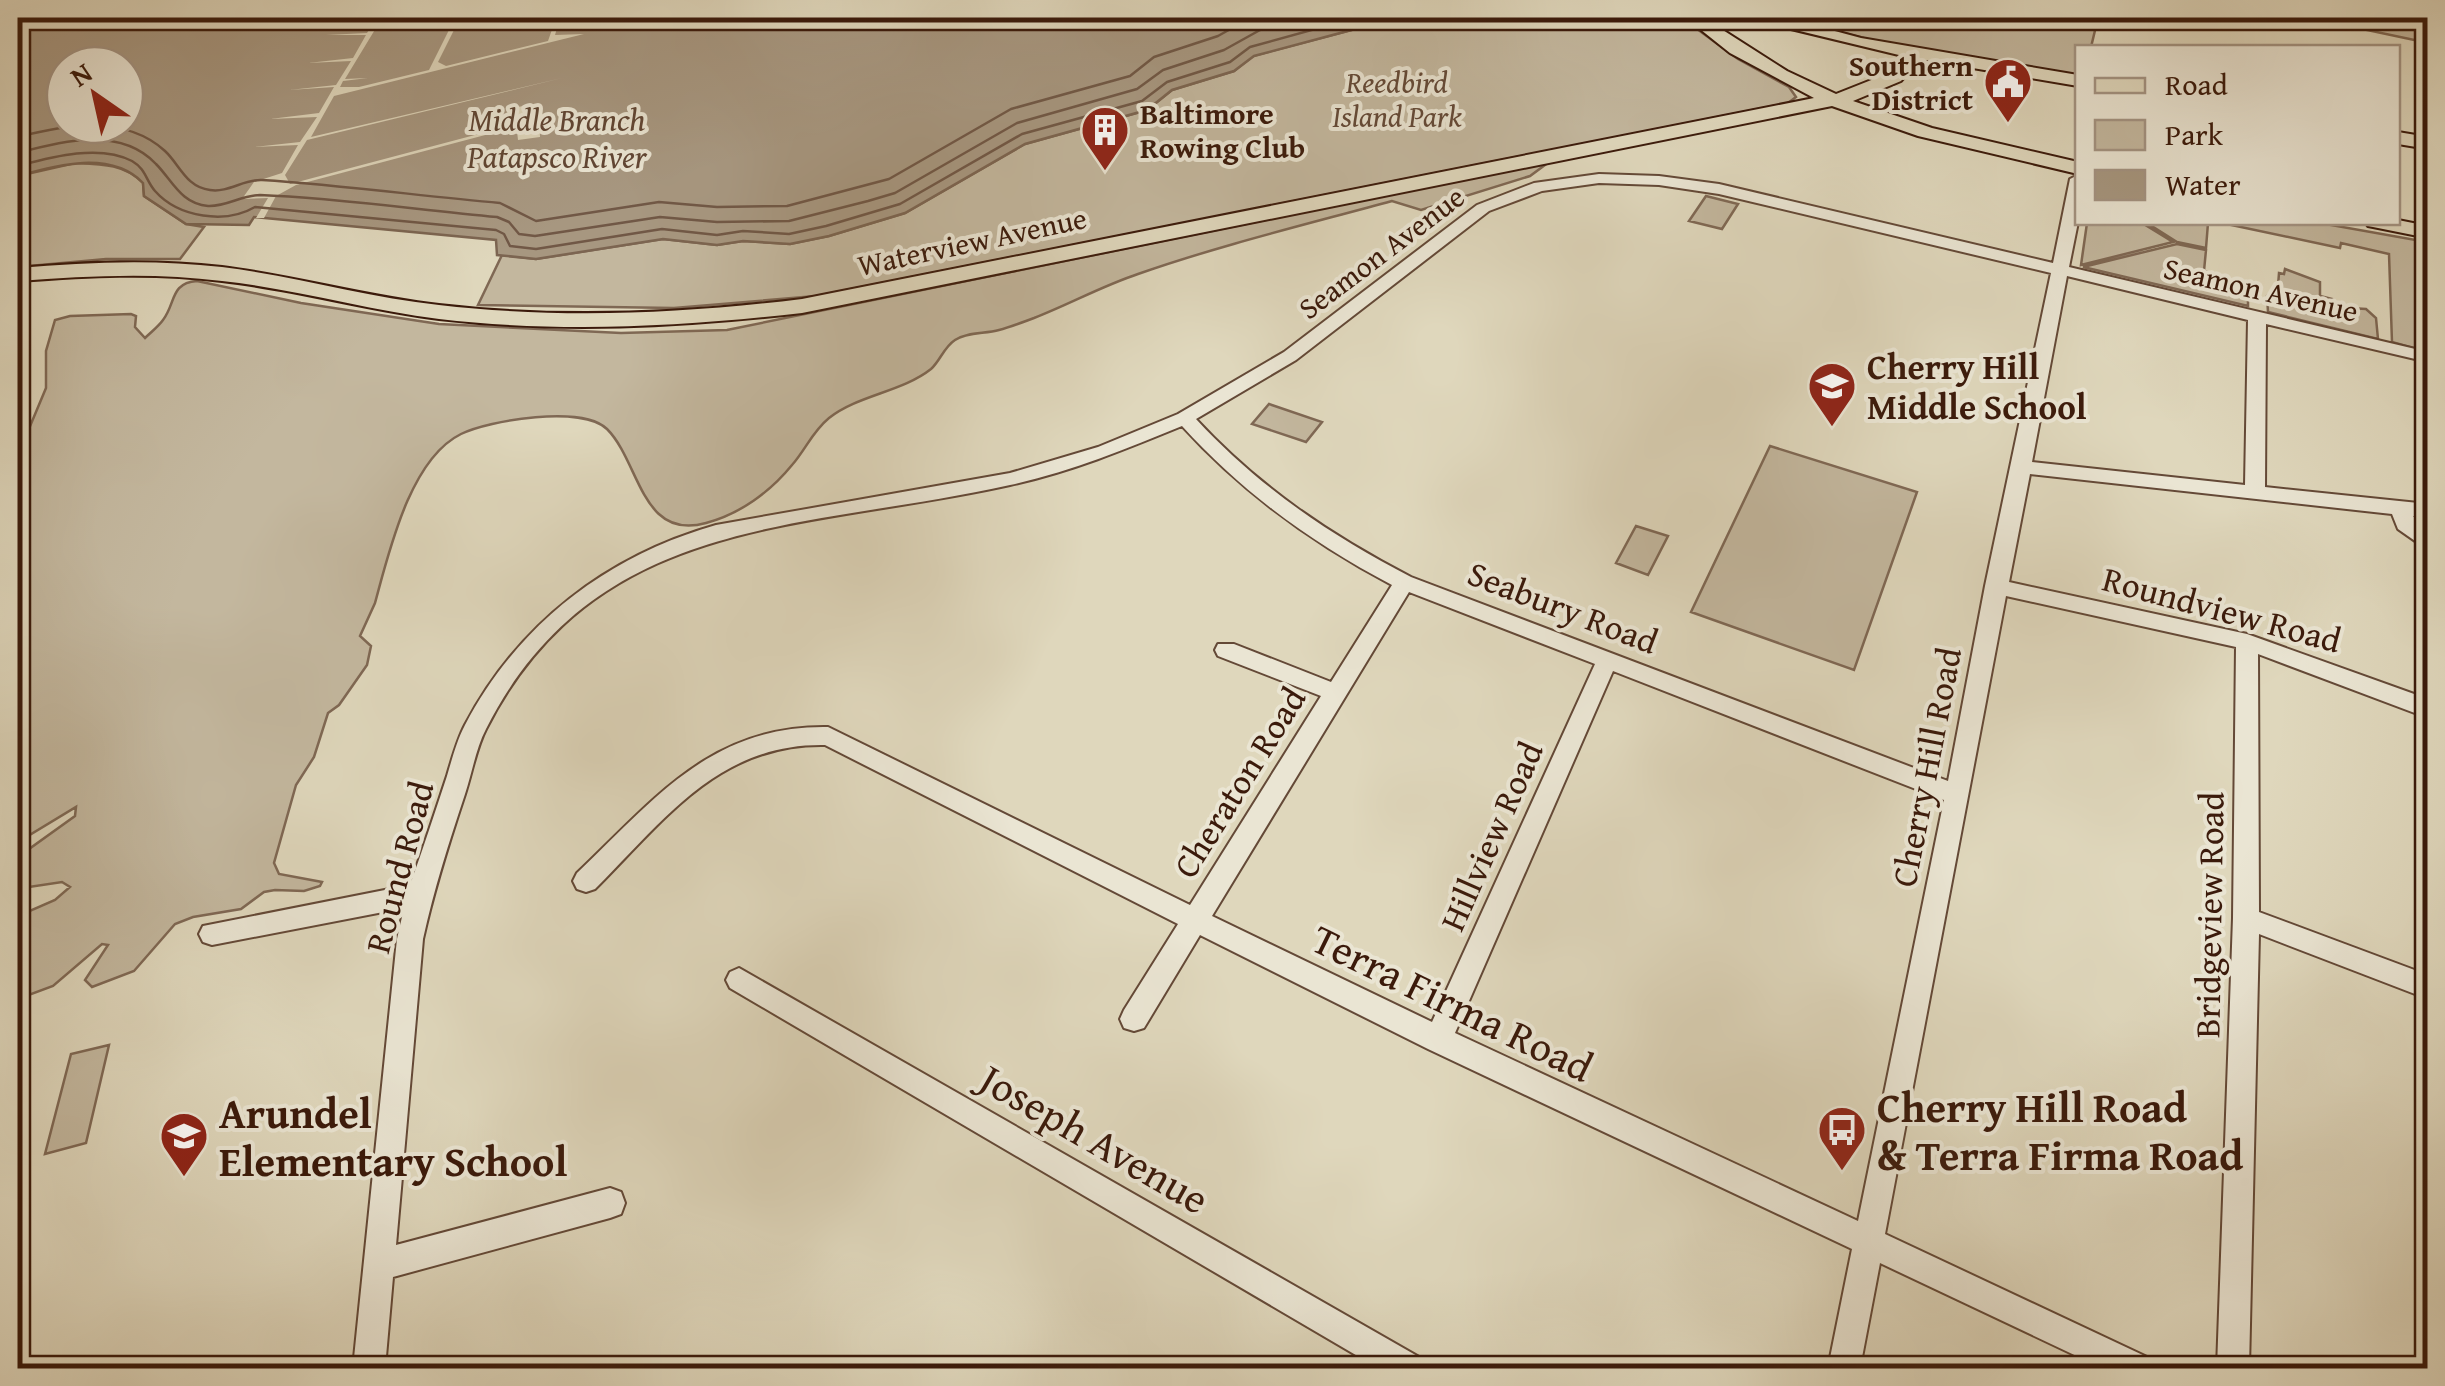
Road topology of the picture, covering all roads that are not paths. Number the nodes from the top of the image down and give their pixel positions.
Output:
1 (1694, 18) edge
2 (1768, 18) edge
3 (1914, 54) junction
4 (2075, 81) edge
5 (1830, 101) junction
6 (2400, 138) edge
7 (2428, 142) edge
8 (2075, 167) edge
9 (2075, 192) edge
10 (2391, 225) edge
11 (2428, 232) edge
12 (2058, 269) junction
13 (18, 275) edge
14 (2257, 316) junction
15 (2428, 356) edge
16 (1185, 418) junction
17 (2019, 466) junction
18 (2255, 492) junction
19 (2401, 508) junction
20 (2428, 511) edge
21 (2428, 543) edge
22 (1404, 582) junction
23 (1995, 586) junction
24 (534, 642) joint
25 (2247, 642) junction
26 (1226, 650) dead end
27 (1607, 661) junction
28 (1336, 693) junction
29 (2428, 709) edge
30 (1956, 795) junction
31 (586, 882) dead end
32 (420, 894) junction
33 (2246, 918) junction
34 (1196, 920) junction
35 (212, 934) dead end
36 (740, 980) dead end
37 (2428, 988) edge
38 (1134, 1020) dead end
39 (1438, 1040) junction
40 (610, 1203) dead end
41 (1870, 1240) junction
42 (379, 1264) junction
43 (1404, 1367) edge
44 (369, 1368) edge
45 (1844, 1368) edge
46 (2136, 1368) edge
47 (2233, 1368) edge

1 - 5 main road
2 - 3 main road
3 - 4 main road
3 - 5 main road, Waterview Avenue
5 - 8 main road
5 - 13 main road, Waterview Avenue
6 - 7 main road
9 - 12 street, Cherry Hill Road
10 - 11 main road
12 - 14 street, Seamon Avenue
12 - 16 street, Seamon Avenue
12 - 17 street, Cherry Hill Road
14 - 15 street, Seamon Avenue
14 - 18 street
16 - 22 street, Seabury Road
16 - 24 street, Seamon Avenue
17 - 18 street
17 - 23 street, Cherry Hill Road
18 - 19 street
19 - 20 street
19 - 21 street
22 - 27 street, Seabury Road
22 - 28 street, Cheraton Road
23 - 25 street, Roundview Road
23 - 30 street, Cherry Hill Road
24 - 32 street, Round Road
25 - 29 street, Roundview Road
25 - 33 street, Bridgeview Road
26 - 28 street
27 - 30 street, Seabury Road
27 - 39 street, Hillview Road
28 - 34 street, Cheraton Road
30 - 41 street, Cherry Hill Road
31 - 34 street, Terra Firma Road
32 - 35 street
32 - 42 street, Round Road
33 - 37 street
33 - 47 street, Bridgeview Road
34 - 38 street, Cheraton Road
34 - 39 street, Terra Firma Road
36 - 43 street, Joseph Avenue
39 - 41 street, Terra Firma Road
40 - 42 street
41 - 45 street, Cherry Hill Road
41 - 46 street, Terra Firma Road
42 - 44 street, Round Road

